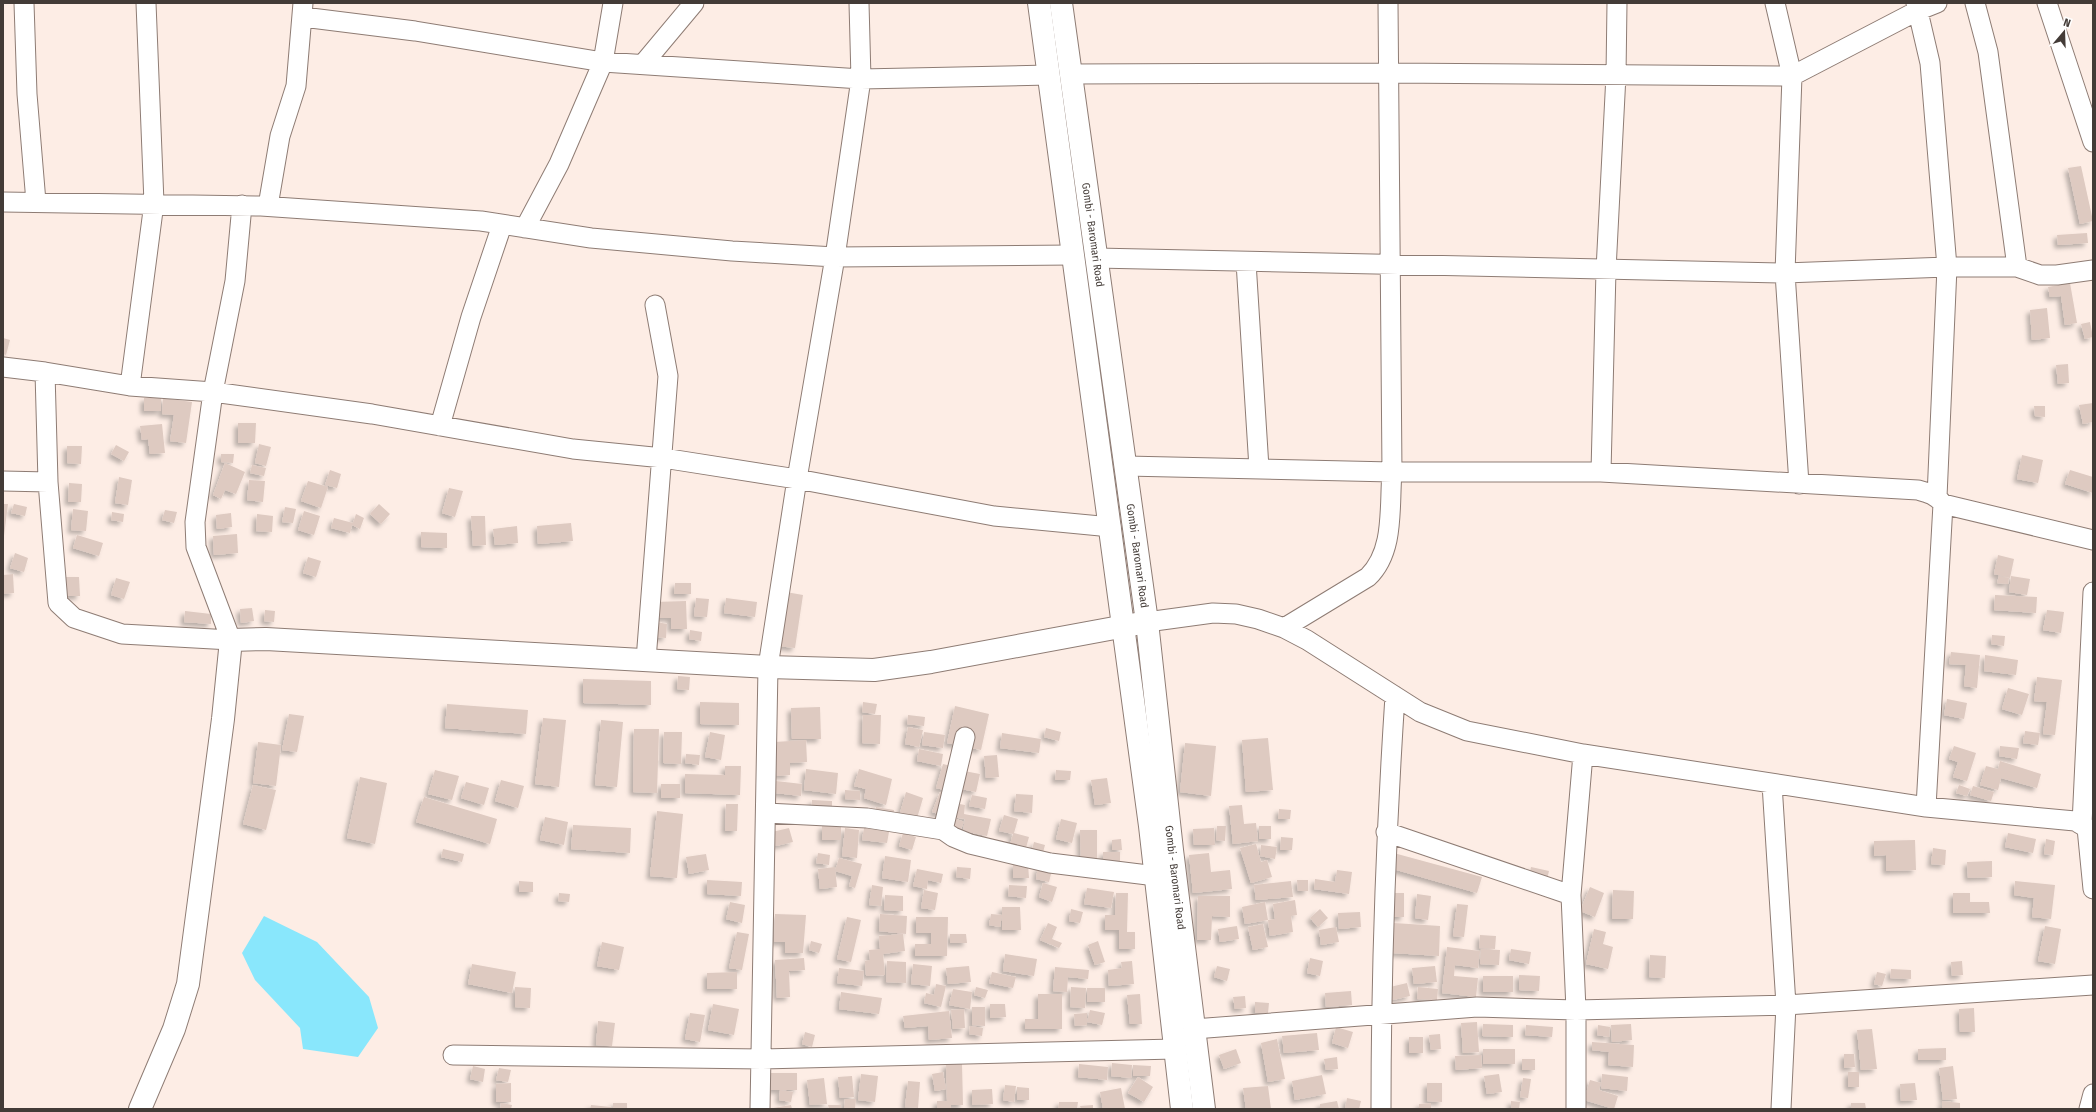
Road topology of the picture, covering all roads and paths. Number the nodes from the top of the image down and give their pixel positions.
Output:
1 (24, 3) edge
2 (146, 3) edge
3 (613, 3) edge
4 (694, 3) edge
5 (858, 3) edge
6 (1039, 3) edge
7 (1061, 3) edge
8 (1388, 3) edge
9 (1617, 3) edge
10 (1775, 3) edge
11 (1937, 3) edge
12 (1975, 3) edge
13 (2047, 3) edge
14 (1916, 7) edge
15 (303, 10) edge
16 (603, 62) junction
17 (643, 64) junction
18 (1389, 73) junction
19 (1070, 74) junction
20 (1049, 75) junction
21 (1616, 75) junction
22 (1792, 76) junction
23 (861, 79) junction
24 (2093, 142) edge
25 (3, 202) edge
26 (36, 202) junction
27 (154, 203) junction
28 (242, 205) junction
29 (268, 206) junction
30 (502, 225) junction
31 (525, 228) junction
32 (1073, 254) junction
33 (836, 256) junction
34 (1096, 258) junction
35 (1246, 262) junction
36 (1391, 266) junction
37 (1948, 267) junction
38 (2017, 267) junction
39 (1606, 270) junction
40 (2093, 270) edge
41 (1785, 273) junction
42 (655, 305) dead end
43 (3, 367) edge
44 (45, 372) junction
45 (130, 386) junction
46 (213, 392) junction
47 (440, 426) junction
48 (663, 458) junction
49 (1126, 466) junction
50 (1259, 468) junction
51 (1392, 472) junction
52 (1600, 472) junction
53 (797, 479) junction
54 (3, 481) edge
55 (48, 482) junction
56 (1799, 484) junction
57 (1940, 500) junction
58 (1111, 527) junction
59 (2093, 540) edge
60 (2093, 592) edge
61 (1147, 622) junction
62 (1123, 626) junction
63 (1284, 628) junction
64 (231, 640) junction
65 (646, 660) junction
66 (768, 667) junction
67 (1395, 696) junction
68 (965, 737) dead end
69 (1583, 754) junction
70 (1772, 784) junction
71 (1926, 807) junction
72 (766, 813) junction
73 (2087, 827) edge
74 (943, 830) junction
75 (1386, 832) junction
76 (1156, 876) junction
77 (2093, 889) edge
78 (1571, 895) junction
79 (2093, 985) edge
80 (1786, 1005) junction
81 (1576, 1010) junction
82 (1381, 1014) junction
83 (1194, 1029) junction
84 (1175, 1049) junction
85 (454, 1055) dead end
86 (762, 1059) junction
87 (2093, 1094) edge
88 (140, 1109) edge
89 (760, 1109) edge
90 (1182, 1109) edge
91 (1204, 1109) edge
92 (1381, 1109) edge
93 (1576, 1109) edge
94 (1781, 1109) edge
95 (2089, 1109) edge

1 - 26 street
2 - 27 street
3 - 16 street
4 - 17 street
5 - 23 street
6 - 20 main road, Gombi - Baromari Road
7 - 19 main road, Gombi - Baromari Road
8 - 18 street
9 - 21 street
10 - 22 street
11 - 14 street
12 - 38 street
13 - 24 street
14 - 22 street
14 - 37 street
15 - 16 street
15 - 29 street
16 - 17 street
16 - 31 street
17 - 23 street
18 - 19 street
18 - 21 street
18 - 36 street
19 - 34 main road, Gombi - Baromari Road
20 - 23 street
20 - 32 main road, Gombi - Baromari Road
21 - 22 street
21 - 39 street
22 - 41 street
23 - 33 street
25 - 26 street
26 - 27 street
27 - 28 street
27 - 45 street
28 - 29 street
28 - 46 street
29 - 30 street
30 - 31 street
30 - 47 street
31 - 33 street
32 - 33 street
32 - 58 main road, Gombi - Baromari Road
33 - 53 street
34 - 35 street
34 - 49 main road, Gombi - Baromari Road
35 - 36 street
35 - 50 street
36 - 39 street
36 - 51 street
37 - 38 street
37 - 41 street
37 - 57 street
38 - 40 street
39 - 41 street
39 - 52 street
41 - 56 street
42 - 48 street
43 - 44 street
44 - 45 street
44 - 55 street
45 - 46 street
46 - 47 street
46 - 64 street
47 - 48 street
48 - 53 street
48 - 65 street
49 - 50 street
49 - 61 main road, Gombi - Baromari Road
50 - 51 street
51 - 52 street
51 - 63 street
52 - 56 street
53 - 58 street
53 - 66 street
54 - 55 street
55 - 64 street
56 - 57 street
57 - 59 street
57 - 71 street
58 - 62 main road, Gombi - Baromari Road
60 - 73 street
61 - 62 main road
61 - 63 street
61 - 83 main road, Gombi - Baromari Road
62 - 66 main road
62 - 76 main road, Gombi - Baromari Road
63 - 67 street
64 - 65 main road
64 - 88 main road
65 - 66 main road
66 - 72 street
67 - 69 street
67 - 75 street
68 - 74 street
69 - 70 street
69 - 78 street
70 - 71 street
70 - 80 street
71 - 73 street
72 - 74 street
72 - 86 street
73 - 77 street
74 - 76 street
75 - 78 street
75 - 82 street
76 - 84 main road, Gombi - Baromari Road
78 - 81 street
79 - 80 street
80 - 81 street
80 - 94 street
81 - 82 street
81 - 93 street
82 - 83 street
82 - 92 street
83 - 91 main road, Gombi - Baromari Road
84 - 86 street
84 - 90 main road, Gombi - Baromari Road
85 - 86 street
86 - 89 street
87 - 95 street

